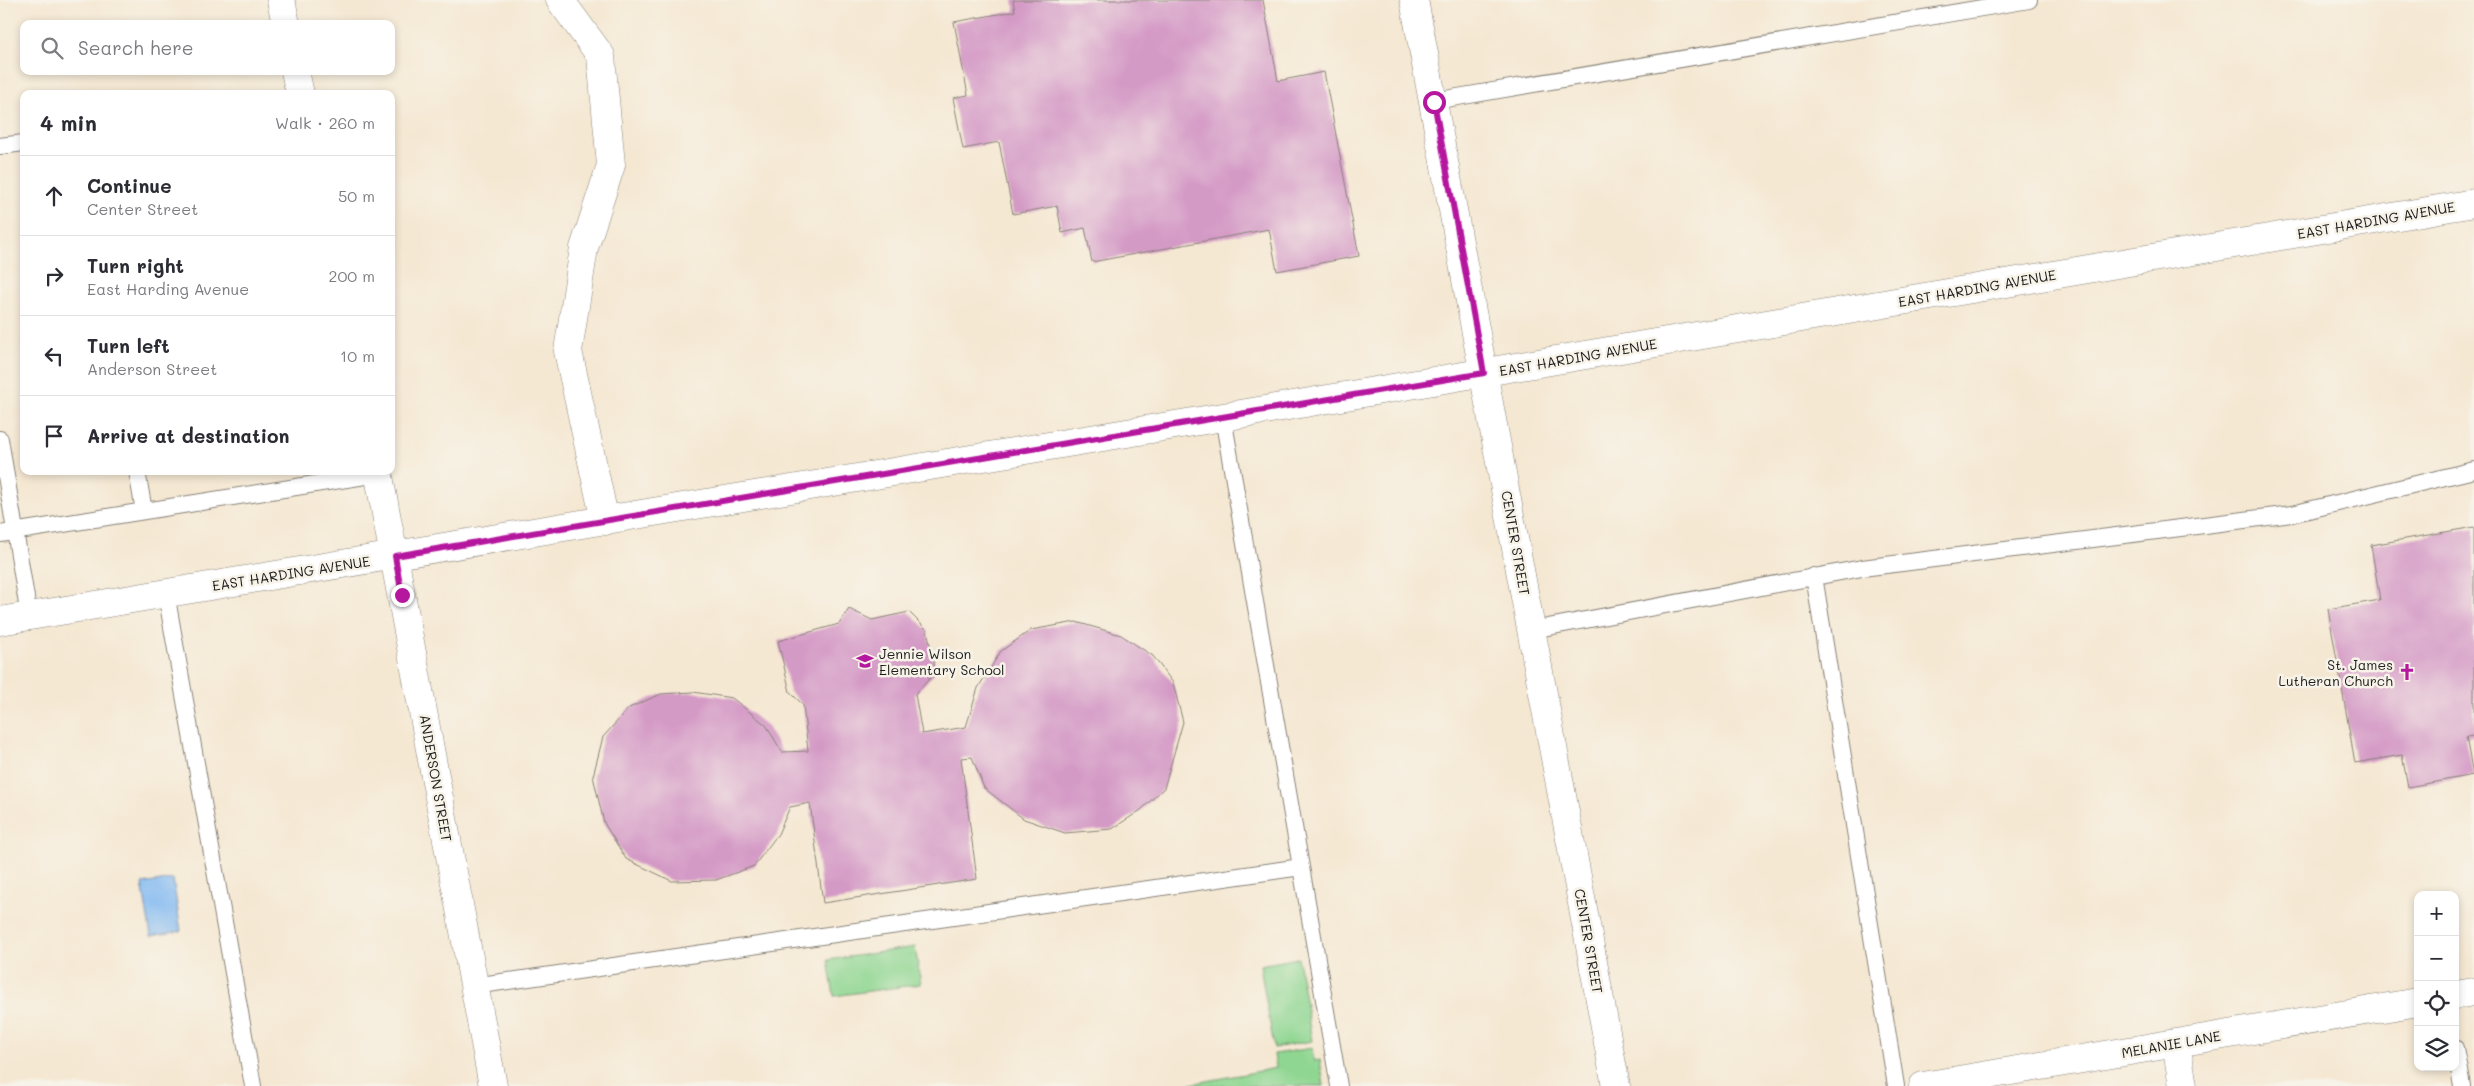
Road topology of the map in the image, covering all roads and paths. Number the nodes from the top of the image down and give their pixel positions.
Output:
1 (281, 0) edge
2 (560, 0) edge
3 (1414, 0) edge
4 (2029, 0) edge
5 (285, 20) edge
6 (296, 75) edge
7 (299, 90) edge
8 (1434, 102) junction
9 (20, 144) edge
10 (0, 146) edge
11 (2474, 203) edge
12 (1484, 373) junction
13 (1223, 417) junction
14 (0, 439) edge
15 (2474, 470) edge
16 (138, 475) edge
17 (366, 475) edge
18 (378, 475) edge
19 (144, 511) junction
20 (605, 521) junction
21 (7, 532) edge
22 (395, 556) junction
23 (1814, 576) junction
24 (166, 594) junction
25 (29, 616) junction
26 (0, 621) edge
27 (1532, 630) junction
28 (1301, 867) junction
29 (474, 986) junction
30 (2474, 992) edge
31 (2459, 994) edge
32 (2414, 1003) edge
33 (2176, 1043) junction
34 (2459, 1070) edge
35 (253, 1086) edge
36 (493, 1086) edge
37 (1339, 1086) edge
38 (1616, 1086) edge
39 (1896, 1086) edge
40 (1924, 1086) edge
41 (2183, 1086) edge
42 (2462, 1086) edge

1 - 5 street
2 - 20 street
3 - 8 street, CENTER STREET
4 - 8 lane
6 - 7 street
8 - 12 street, CENTER STREET
9 - 10 lane
11 - 12 street, EAST HARDING AVENUE
12 - 13 street, EAST HARDING AVENUE
12 - 27 street, CENTER STREET
13 - 20 street, EAST HARDING AVENUE
13 - 28 lane
14 - 21 lane
15 - 23 lane
16 - 19 lane
17 - 19 lane
18 - 22 street, ANDERSON STREET
19 - 21 lane
20 - 22 street, EAST HARDING AVENUE
21 - 25 lane
22 - 24 street, EAST HARDING AVENUE
22 - 29 street, ANDERSON STREET
23 - 27 lane
23 - 39 lane
24 - 25 street, EAST HARDING AVENUE
24 - 35 lane
25 - 26 street, EAST HARDING AVENUE
27 - 38 street, CENTER STREET
28 - 29 lane
28 - 37 lane
29 - 36 street, ANDERSON STREET
30 - 31 street
32 - 33 street, MELANIE LANE
33 - 40 street, MELANIE LANE
33 - 41 street
34 - 42 lane

